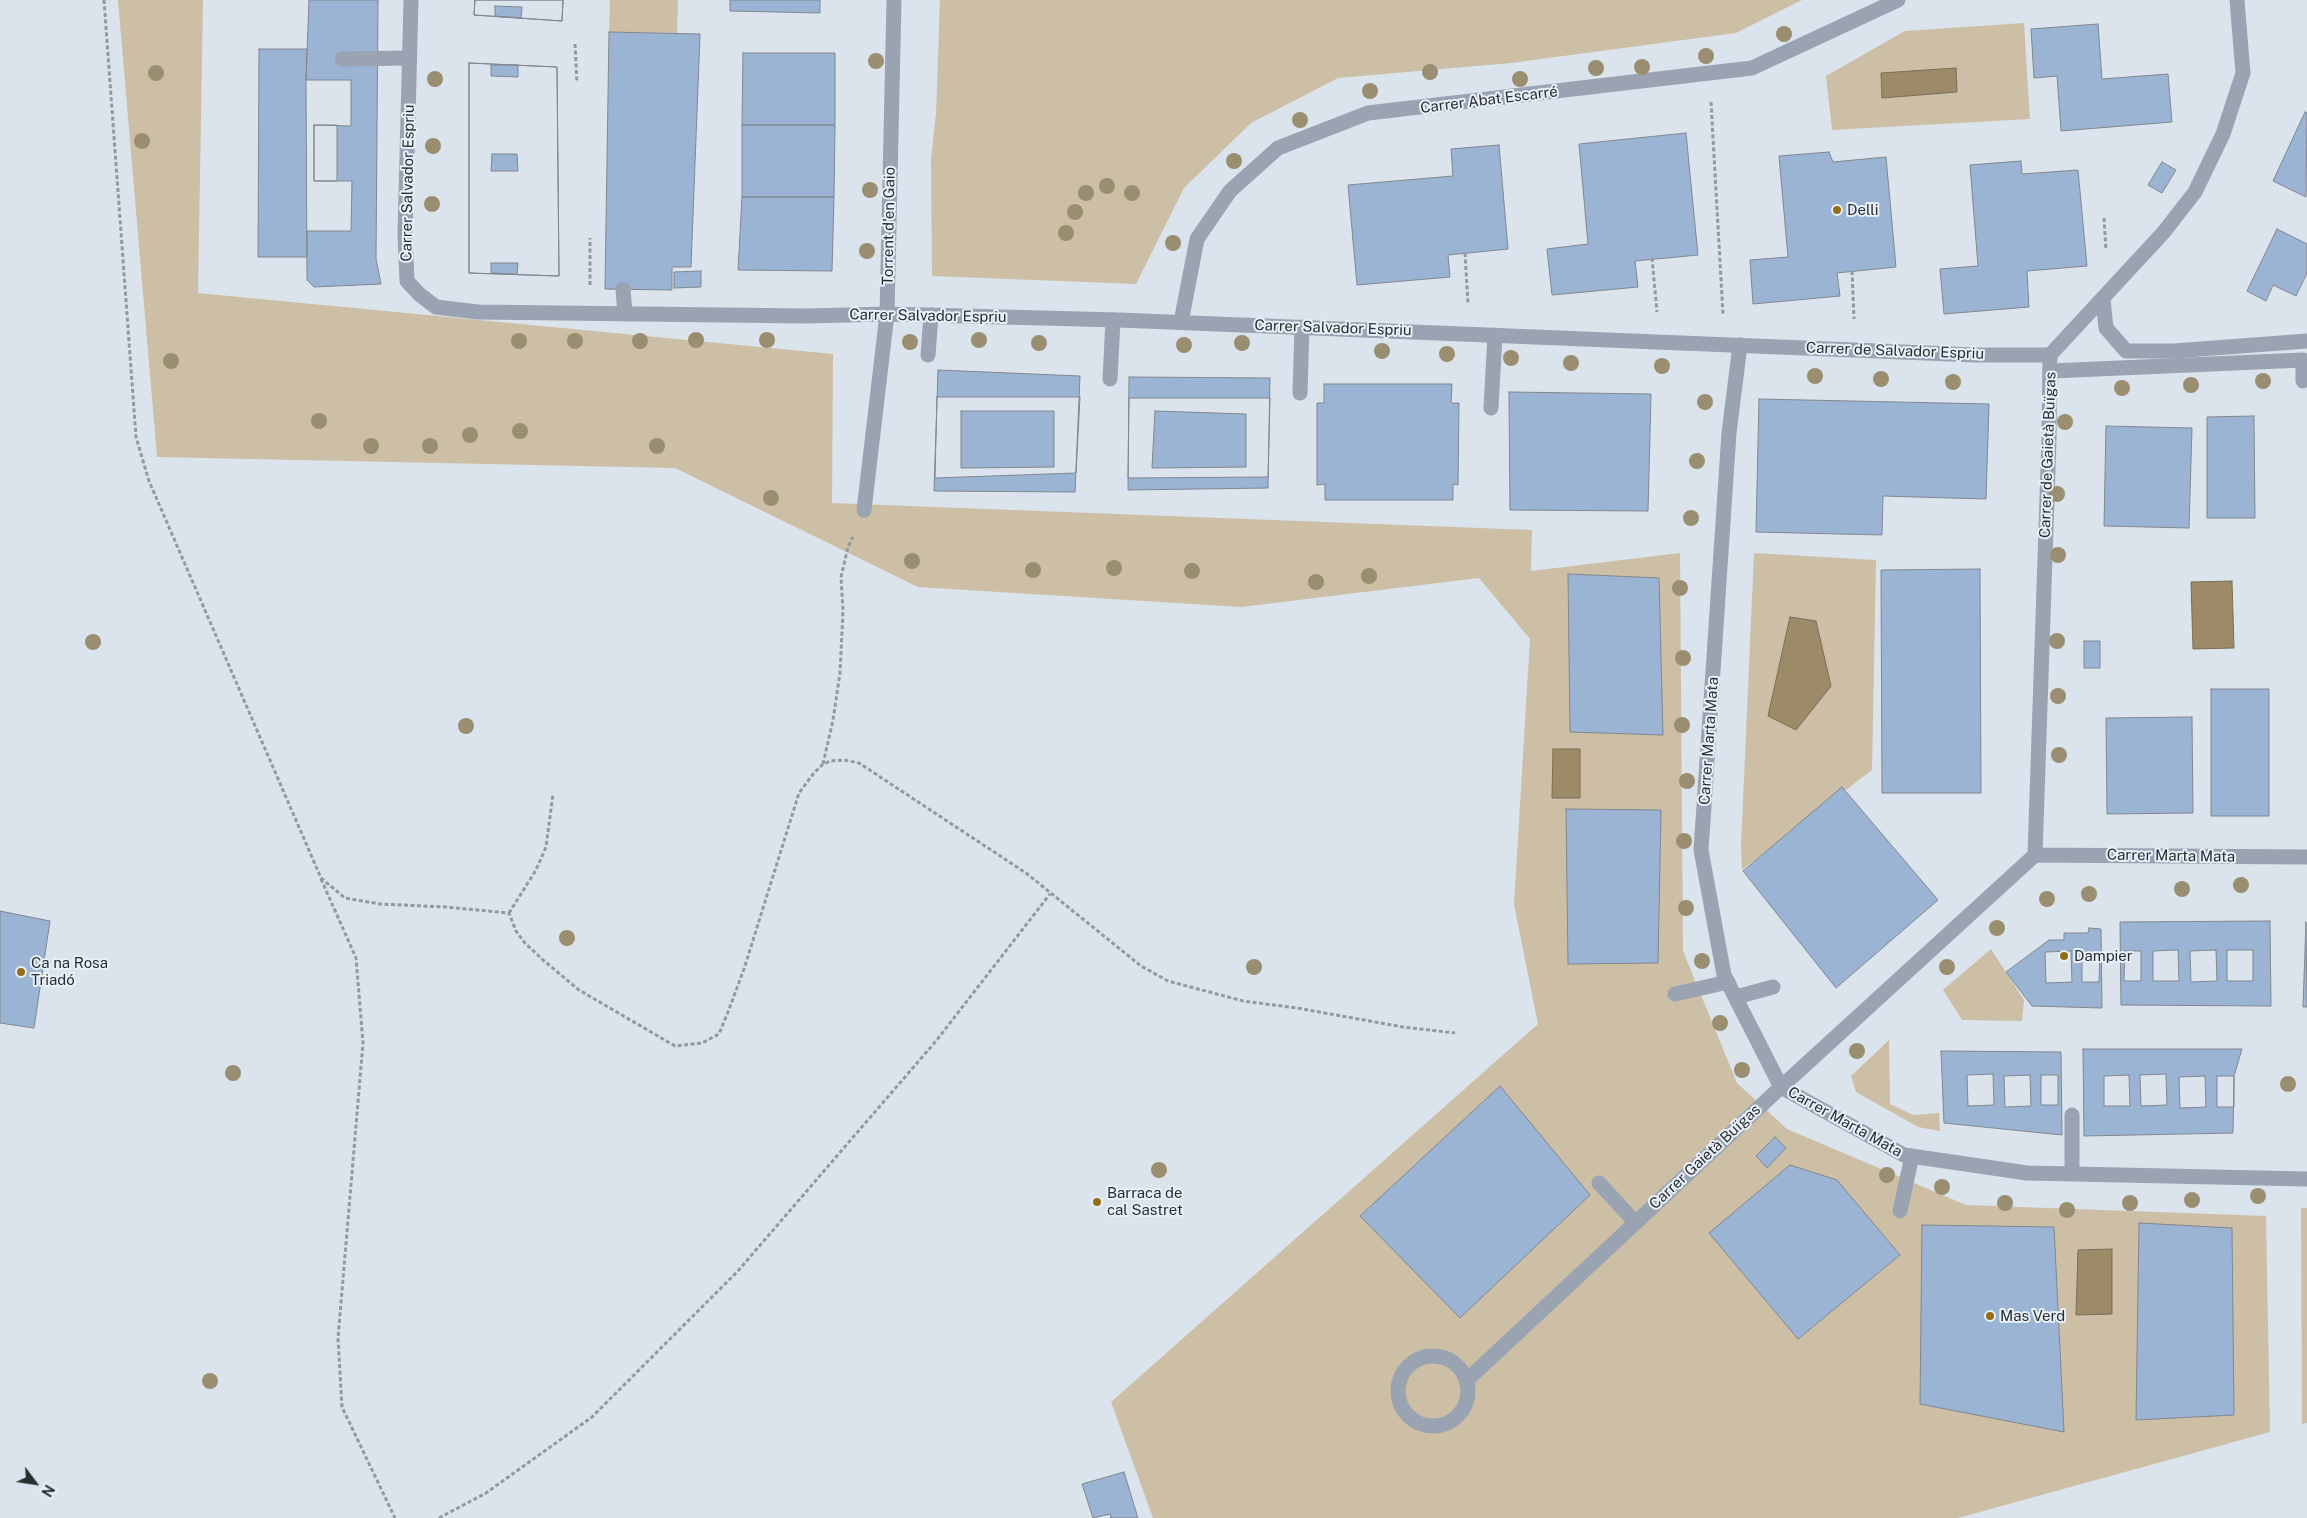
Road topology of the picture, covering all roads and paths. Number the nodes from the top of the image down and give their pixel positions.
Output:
1 (104, 0) edge
2 (411, 0) edge
3 (894, 0) edge
4 (1898, 0) edge
5 (2237, 0) edge
6 (575, 44) dead end
7 (410, 58) junction
8 (342, 59) dead end
9 (1709, 74) junction
10 (577, 84) dead end
11 (2104, 218) dead end
12 (590, 238) dead end
13 (1465, 253) dead end
14 (2107, 256) dead end
15 (1652, 258) dead end
16 (1852, 270) dead end
17 (590, 288) dead end
18 (624, 289) dead end
19 (2104, 299) junction
20 (1468, 303) dead end
21 (1657, 312) dead end
22 (625, 314) junction
23 (887, 314) junction
24 (930, 315) junction
25 (1854, 319) dead end
26 (1113, 320) junction
27 (1180, 322) junction
28 (1302, 327) junction
29 (1495, 335) junction
30 (2307, 341) edge
31 (1733, 344) junction
32 (928, 354) dead end
33 (2050, 356) junction
34 (2051, 371) junction
35 (1110, 379) dead end
36 (2303, 381) dead end
37 (1300, 393) dead end
38 (1491, 408) dead end
39 (864, 510) joint
40 (822, 765) junction
41 (553, 794) dead end
42 (2035, 855) junction
43 (2307, 858) edge
44 (321, 878) junction
45 (1050, 894) junction
46 (510, 913) junction
47 (1728, 982) junction
48 (1773, 987) dead end
49 (1675, 994) dead end
50 (1736, 997) junction
51 (1455, 1033) dead end
52 (1781, 1087) junction
53 (2072, 1115) dead end
54 (1912, 1156) junction
55 (2072, 1173) junction
56 (2307, 1178) edge
57 (1599, 1182) dead end
58 (1900, 1211) dead end
59 (1635, 1222) junction
60 (1466, 1381) junction
61 (395, 1518) edge
62 (439, 1518) edge

1 - 44 path
2 - 7 street, Carrer Salvador Espriu
3 - 23 street, Torrent d'en Gaio
4 - 9 street, Carrer Abat Escarré
5 - 19 street, Carrer de Gaietà Buïgas
6 - 10 path
7 - 8 street
7 - 22 street, Carrer Salvador Espriu
9 - 27 street, Carrer Abat Escarré
9 - 31 path
11 - 14 path
12 - 17 path
13 - 20 path
15 - 21 path
16 - 25 path
18 - 22 street
19 - 30 street
19 - 33 street, Carrer de Gaietà Buïgas
22 - 23 street, Carrer Salvador Espriu
23 - 24 street, Carrer Salvador Espriu
23 - 39 street, Torrent d'en Gaio
24 - 26 street, Carrer Salvador Espriu
24 - 32 street
26 - 27 street, Carrer Salvador Espriu
26 - 35 street
27 - 28 street, Carrer Salvador Espriu
28 - 29 street, Carrer Salvador Espriu
28 - 37 street
29 - 31 street, Carrer Salvador Espriu
29 - 38 street
31 - 33 street, Carrer de Salvador Espriu
31 - 47 street, Carrer Marta Mata
33 - 34 street, Carrer de Gaietà Buïgas
34 - 36 street
34 - 42 street, Carrer de Gaietà Buïgas
39 - 40 path
40 - 45 path
40 - 46 path
41 - 46 path
42 - 43 street, Carrer Marta Mata
42 - 52 street, Carrer Gaietà Buïgas
44 - 46 path
44 - 61 path
45 - 51 path
45 - 62 path
47 - 49 street
47 - 50 street, Carrer Marta Mata
48 - 50 street
50 - 52 street, Carrer Marta Mata
52 - 54 street, Carrer Marta Mata
52 - 59 street, Carrer Gaietà Buïgas
53 - 55 street
54 - 55 street, Carrer Marta Mata
54 - 58 street
55 - 56 street, Carrer Marta Mata
57 - 59 street
59 - 60 street, Carrer Gaietà Buïgas
60 - 60 street

